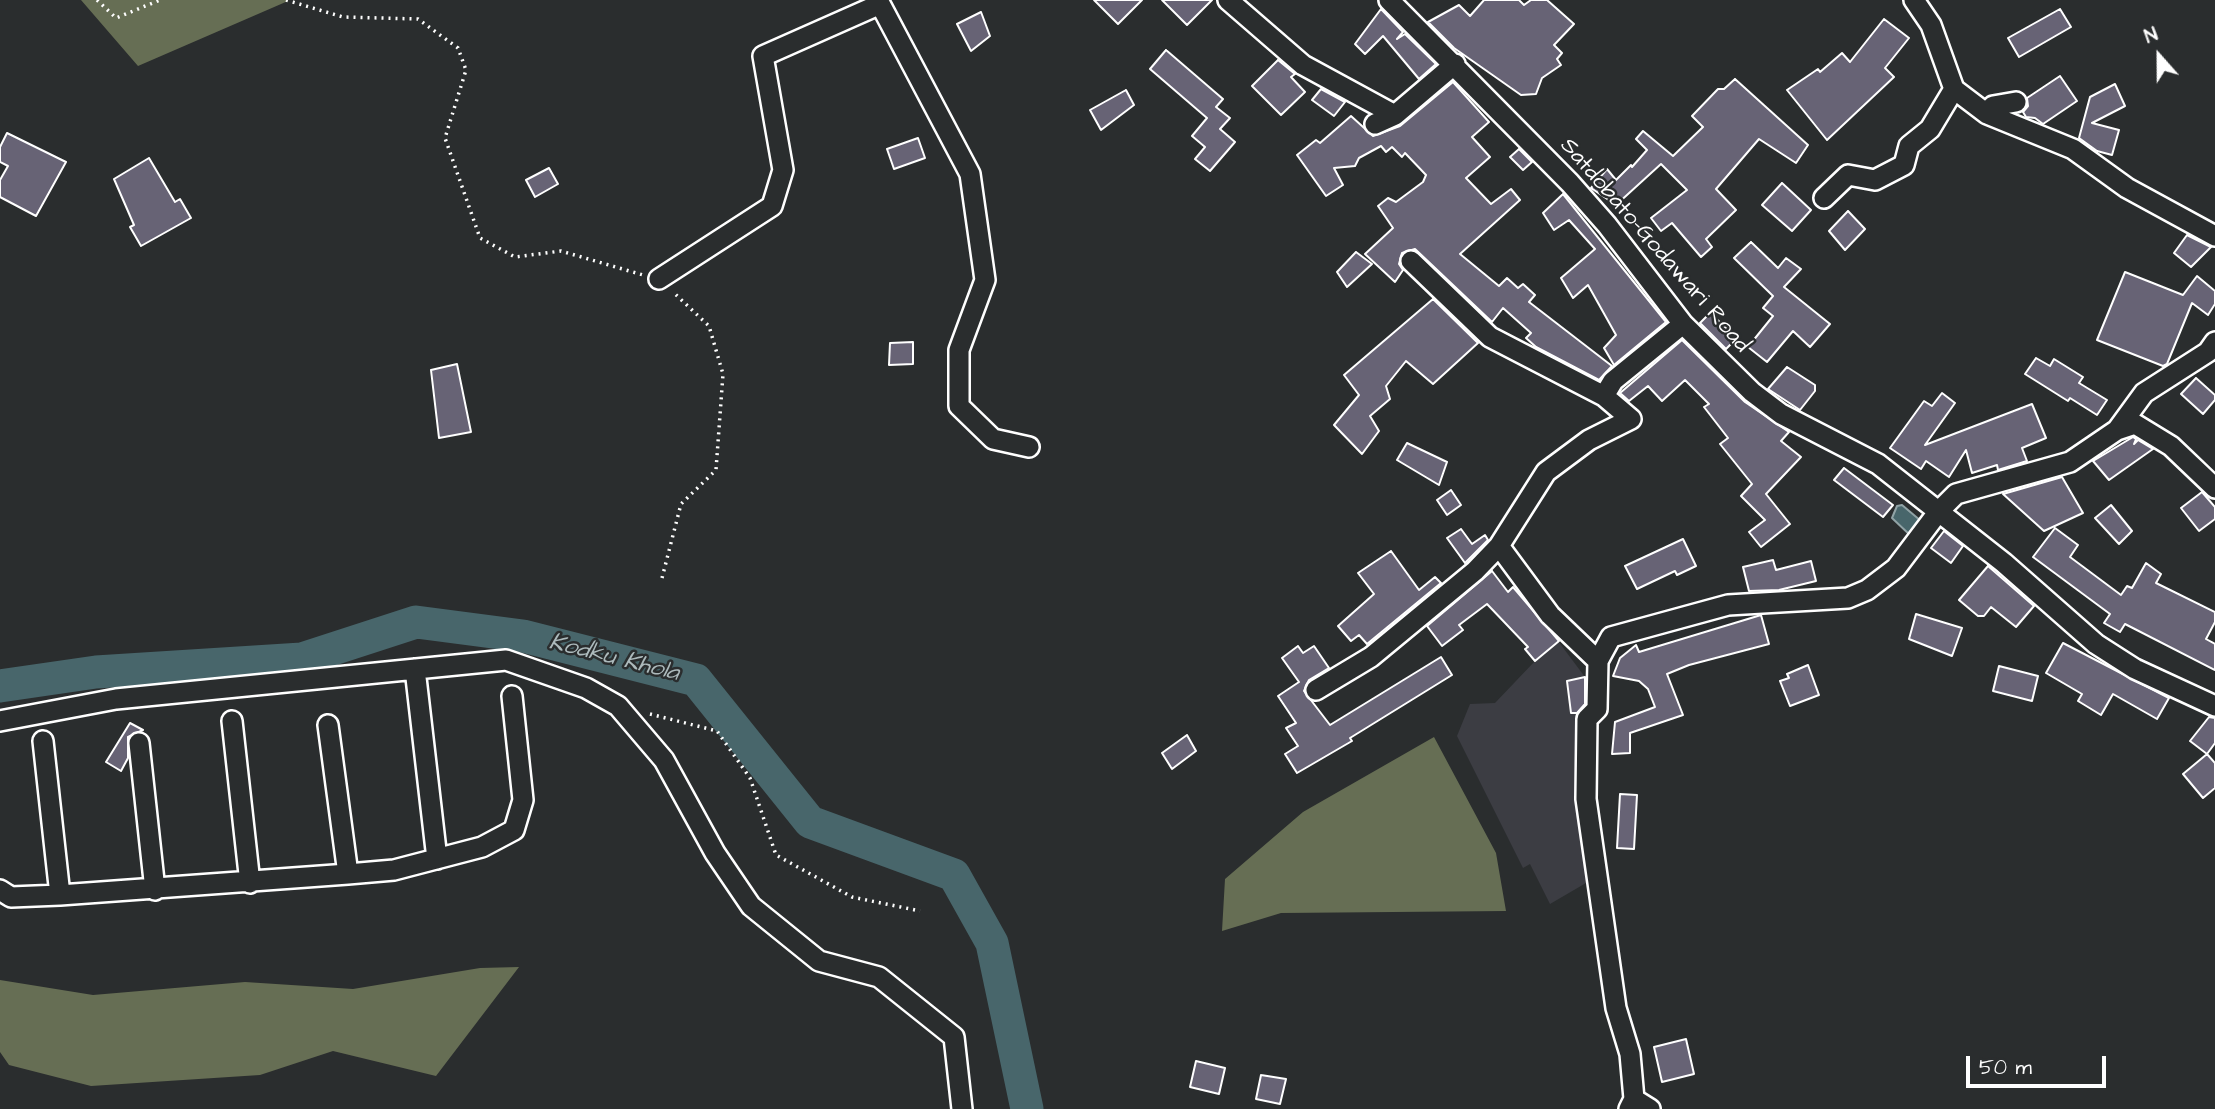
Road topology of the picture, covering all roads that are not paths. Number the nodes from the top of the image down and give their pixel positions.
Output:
1 (1228, 0) edge
2 (1389, 0) edge
3 (1914, 0) edge
4 (878, 2) edge
5 (1455, 64) junction
6 (1954, 89) junction
7 (2016, 102) dead end
8 (1987, 114) junction
9 (1395, 115) junction
10 (1375, 124) dead end
11 (1824, 198) dead end
12 (2215, 236) edge
13 (1411, 261) dead end
14 (659, 279) road end
15 (1683, 324) junction
16 (2215, 342) edge
17 (1604, 396) junction
18 (2118, 430) junction
19 (1029, 447) dead end
20 (2215, 488) edge
21 (1939, 511) junction
22 (1499, 545) junction
23 (1598, 660) junction
24 (415, 669) junction
25 (1316, 690) dead end
26 (512, 696) dead end
27 (2215, 706) edge
28 (0, 721) edge
29 (232, 721) dead end
30 (328, 725) dead end
31 (43, 741) dead end
32 (139, 743) dead end
33 (437, 859) junction
34 (348, 874) junction
35 (250, 883) junction
36 (0, 890) edge
37 (155, 890) junction
38 (60, 895) junction
39 (1638, 1106) edge
40 (962, 1109) edge

1 - 9 street
2 - 5 street, Satdobato-Godawari Road
3 - 6 street
4 - 14 street
4 - 19 street
5 - 9 street
5 - 15 street, Satdobato-Godawari Road
6 - 8 street
6 - 11 street
7 - 8 street
8 - 12 street
9 - 10 street
13 - 17 street
15 - 17 street
15 - 21 street, Satdobato-Godawari Road
16 - 18 street
17 - 22 street
18 - 20 street
18 - 21 street
21 - 23 street
21 - 27 street, Satdobato-Godawari Road
22 - 23 street
22 - 25 street
23 - 39 street
24 - 28 street
24 - 33 street
24 - 40 street
26 - 33 street
29 - 35 street
30 - 34 street
31 - 38 street
32 - 37 street
33 - 34 street
34 - 35 street
35 - 37 street
36 - 38 street
37 - 38 street

